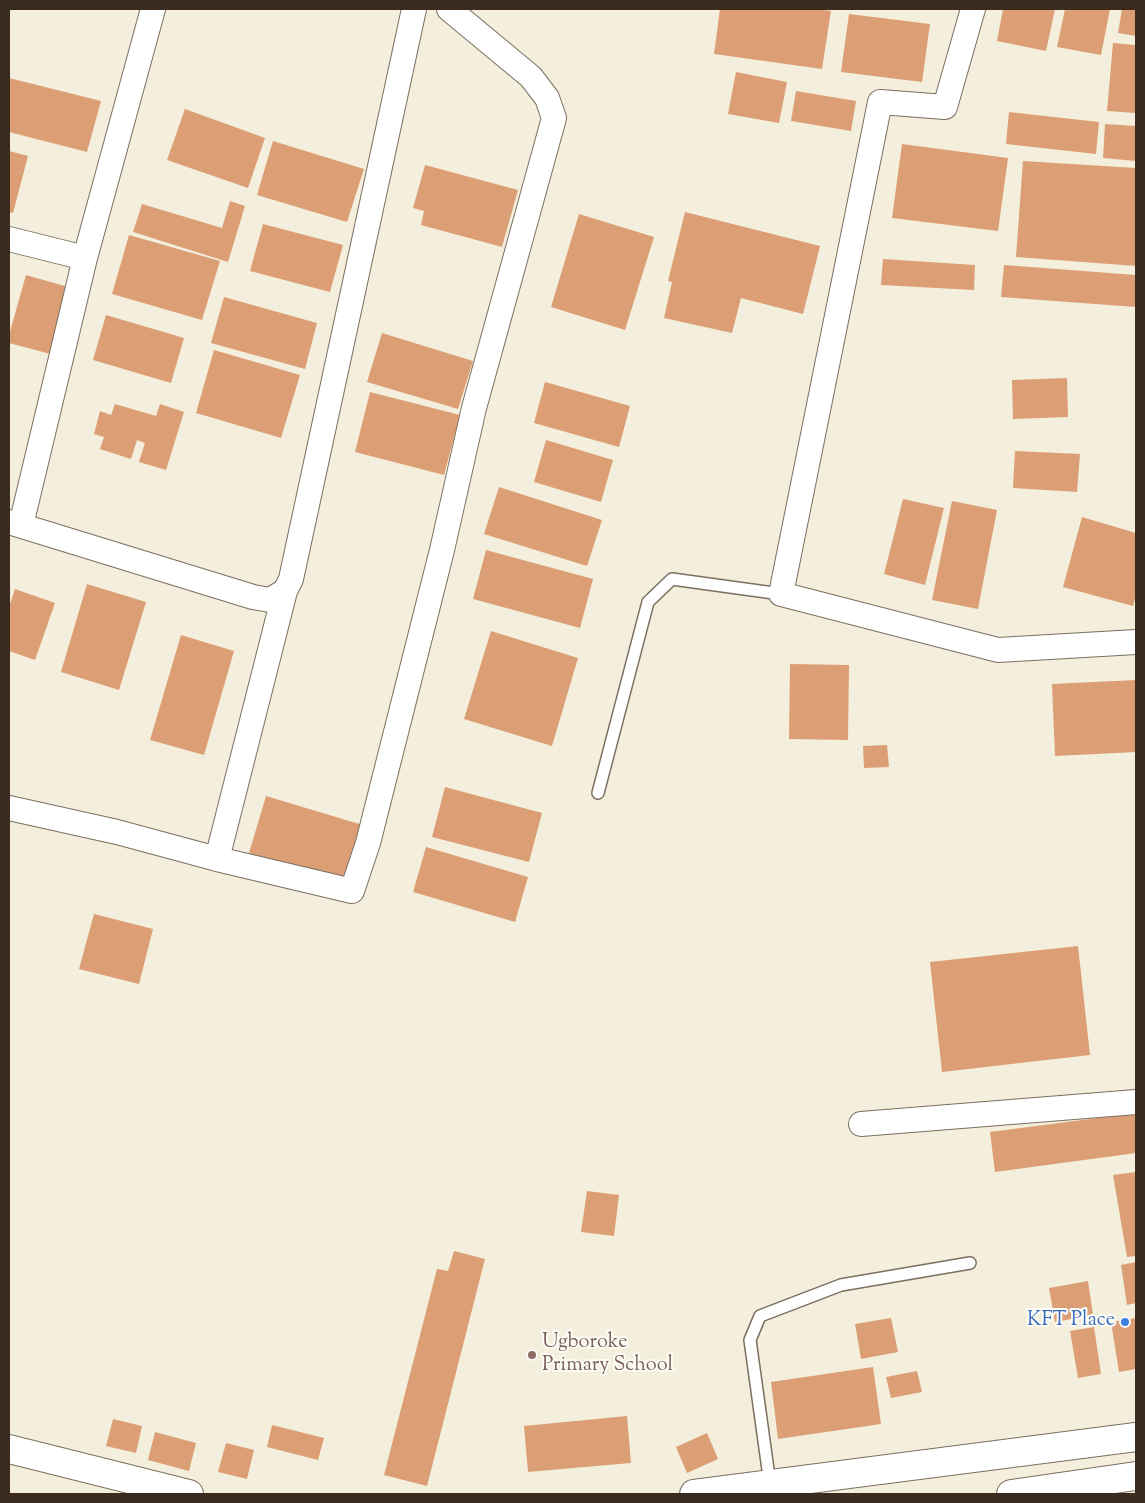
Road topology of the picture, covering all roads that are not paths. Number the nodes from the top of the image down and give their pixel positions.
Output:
1 (152, 9) edge
2 (414, 9) edge
3 (448, 9) edge
4 (973, 9) edge
5 (9, 239) edge
6 (85, 258) junction
7 (15, 523) edge
8 (285, 591) junction
9 (781, 594) junction
10 (1136, 642) edge
11 (598, 793) dead end
12 (9, 808) edge
13 (217, 859) junction
14 (1136, 1102) edge
15 (861, 1124) dead end
16 (970, 1263) dead end
17 (1136, 1437) edge
18 (9, 1449) edge
19 (1136, 1476) edge
20 (770, 1484) junction
21 (189, 1494) edge
22 (694, 1494) edge
23 (1011, 1494) edge

1 - 6 street
2 - 8 street
3 - 13 street
4 - 9 street
5 - 6 street
6 - 7 street
7 - 8 street
8 - 13 street
9 - 10 street
9 - 11 lane
12 - 13 street
14 - 15 street
16 - 20 lane
17 - 20 street
18 - 21 street
19 - 23 street
20 - 22 street

